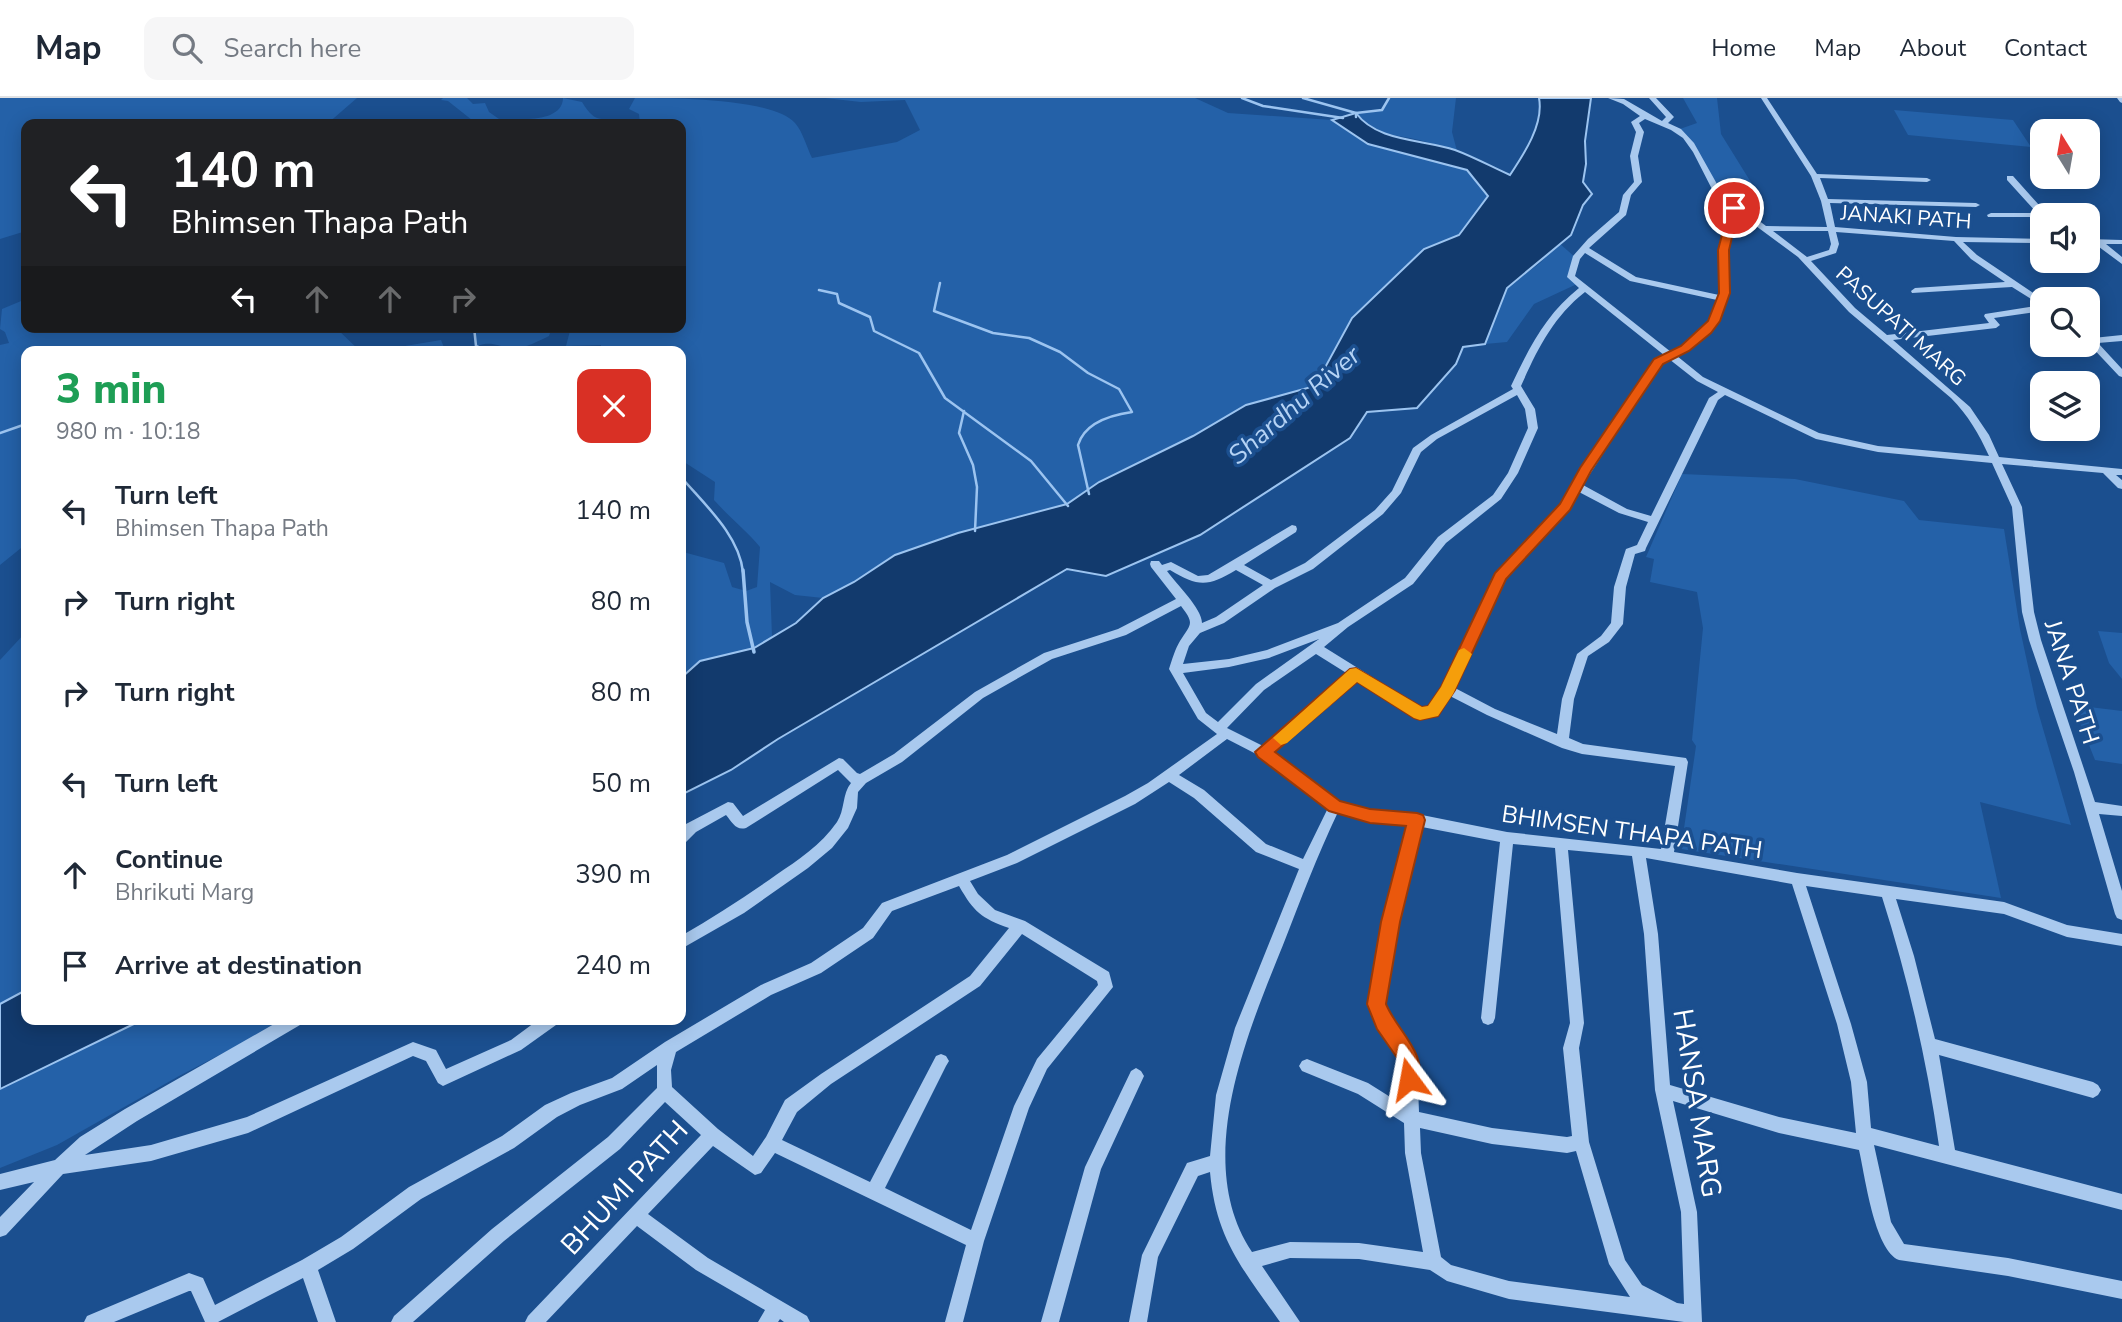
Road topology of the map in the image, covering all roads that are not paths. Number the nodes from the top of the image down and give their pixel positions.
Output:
1 (1611, 98) edge
2 (1652, 98) edge
3 (1764, 98) edge
4 (1645, 116) junction
5 (1665, 122) junction
6 (1815, 176) junction
7 (2010, 178) dead end
8 (1927, 180) dead end
9 (1825, 201) junction
10 (2032, 203) edge
11 (1976, 205) dead end
12 (1734, 208) junction
13 (1991, 215) dead end
14 (2030, 215) edge
15 (1767, 228) junction
16 (1830, 229) junction
17 (1956, 239) junction
18 (2030, 240) edge
19 (2100, 242) edge
20 (2122, 243) edge
21 (2100, 246) edge
22 (1584, 249) junction
23 (1806, 260) junction
24 (2122, 261) edge
25 (2016, 284) junction
26 (1583, 289) junction
27 (1915, 291) dead end
28 (2030, 295) edge
29 (1721, 298) junction
30 (2030, 307) edge
31 (1887, 338) junction
32 (2122, 338) edge
33 (2100, 339) edge
34 (2100, 350) edge
35 (1672, 357) junction
36 (2122, 374) edge
37 (1517, 391) junction
38 (1724, 392) junction
39 (1996, 461) junction
40 (2104, 468) junction
41 (2122, 472) edge
42 (1577, 486) junction
43 (2122, 486) edge
44 (1653, 520) junction
45 (1292, 529) dead end
46 (1236, 565) junction
47 (1271, 585) junction
48 (1184, 599) junction
49 (1344, 624) junction
50 (1196, 630) junction
51 (1316, 648) junction
52 (1356, 674) junction
53 (1178, 675) junction
54 (1448, 690) junction
55 (1222, 731) junction
56 (1562, 743) junction
57 (1264, 752) junction
58 (1169, 776) junction
59 (860, 779) junction
60 (1335, 806) junction
61 (2090, 807) junction
62 (2122, 811) edge
63 (1417, 820) junction
64 (686, 833) edge
65 (1507, 838) junction
66 (1561, 845) junction
67 (1638, 851) junction
68 (1667, 856) junction
69 (1308, 867) junction
70 (962, 879) junction
71 (1797, 879) junction
72 (1887, 892) junction
73 (2122, 914) edge
74 (1020, 925) junction
75 (686, 940) edge
76 (2122, 940) edge
77 (1488, 1018) dead end
78 (286, 1025) edge
79 (544, 1025) edge
80 (1930, 1045) junction
81 (670, 1047) junction
82 (941, 1061) dead end
83 (1307, 1066) dead end
84 (1136, 1076) dead end
85 (1663, 1090) junction
86 (2093, 1090) dead end
87 (665, 1091) junction
88 (1410, 1118) junction
89 (712, 1135) junction
90 (1865, 1138) junction
91 (1581, 1142) junction
92 (772, 1143) junction
93 (1948, 1155) junction
94 (1217, 1162) junction
95 (59, 1167) junction
96 (0, 1182) edge
97 (874, 1192) junction
98 (2122, 1202) edge
99 (635, 1215) junction
100 (0, 1228) edge
101 (976, 1241) junction
102 (1248, 1261) junction
103 (1433, 1262) junction
104 (308, 1266) junction
105 (2122, 1290) edge
106 (778, 1307) junction
107 (1688, 1316) edge
108 (93, 1322) edge
109 (327, 1322) edge
110 (400, 1322) edge
111 (534, 1322) edge
112 (767, 1322) edge
113 (802, 1322) edge
114 (954, 1322) edge
115 (1050, 1322) edge
116 (1138, 1322) edge
117 (1291, 1322) edge

1 - 4 street
2 - 5 street
3 - 6 street
4 - 5 street
4 - 22 street
5 - 12 street
6 - 8 street
6 - 9 street
7 - 10 street
9 - 11 street
9 - 16 street
12 - 15 street
12 - 29 street
13 - 14 street
15 - 16 street, JANAKI PATH
15 - 23 street, PASUPATI MARG
16 - 17 street, JANAKI PATH
16 - 23 street
17 - 18 street, JANAKI PATH
17 - 25 street
19 - 20 street
21 - 24 street
22 - 26 street
22 - 29 street
23 - 31 street, PASUPATI MARG
25 - 27 street
25 - 28 street
26 - 35 street
26 - 37 street
29 - 35 street
30 - 31 street
31 - 39 street, PASUPATI MARG
32 - 33 street
34 - 36 street
35 - 38 street
35 - 42 street
37 - 47 street
37 - 49 street
38 - 39 street
38 - 44 street
39 - 40 street
39 - 61 street, JANA PATH
40 - 41 street
40 - 43 street
42 - 44 street
42 - 54 street
44 - 56 street
45 - 46 street
46 - 47 street
46 - 48 street
47 - 50 street
48 - 50 street
48 - 59 street
49 - 51 street
49 - 53 street
50 - 53 street
51 - 52 street
51 - 55 street
52 - 54 street
52 - 57 street
53 - 55 street, BHIMSEN THAPA PATH
54 - 56 street
55 - 57 street, BHIMSEN THAPA PATH
55 - 58 street
56 - 68 street
57 - 60 street, BHIMSEN THAPA PATH
58 - 69 street
58 - 70 street
59 - 64 street
59 - 75 street
60 - 63 street, BHIMSEN THAPA PATH
60 - 69 street
61 - 62 street
61 - 73 street, JANA PATH
63 - 65 street, BHIMSEN THAPA PATH
63 - 88 street
65 - 66 street, BHIMSEN THAPA PATH
65 - 77 street
66 - 67 street, BHIMSEN THAPA PATH
66 - 91 street
67 - 68 street, BHIMSEN THAPA PATH
67 - 85 street, HANSA MARG
68 - 71 street, BHIMSEN THAPA PATH
69 - 94 street
70 - 74 street
70 - 81 street
71 - 72 street, BHIMSEN THAPA PATH
71 - 90 street
72 - 76 street, BHIMSEN THAPA PATH
72 - 80 street
74 - 92 street
74 - 101 street
78 - 95 street
79 - 95 street
80 - 86 street
80 - 93 street
81 - 87 street
81 - 104 street
82 - 97 street
83 - 88 street
84 - 115 street
85 - 90 street
85 - 107 street, HANSA MARG
87 - 89 street, BHUMI PATH
87 - 110 street
88 - 91 street
88 - 103 street
89 - 92 street
89 - 99 street, BHUMI PATH
90 - 93 street
90 - 105 street
91 - 107 street
92 - 97 street
93 - 98 street
94 - 102 street
94 - 116 street
95 - 96 street
95 - 100 street
97 - 101 street
99 - 106 street
99 - 111 street, BHUMI PATH
101 - 114 street
102 - 103 street
102 - 117 street
103 - 107 street
104 - 108 street
104 - 109 street
106 - 112 street
106 - 113 street

